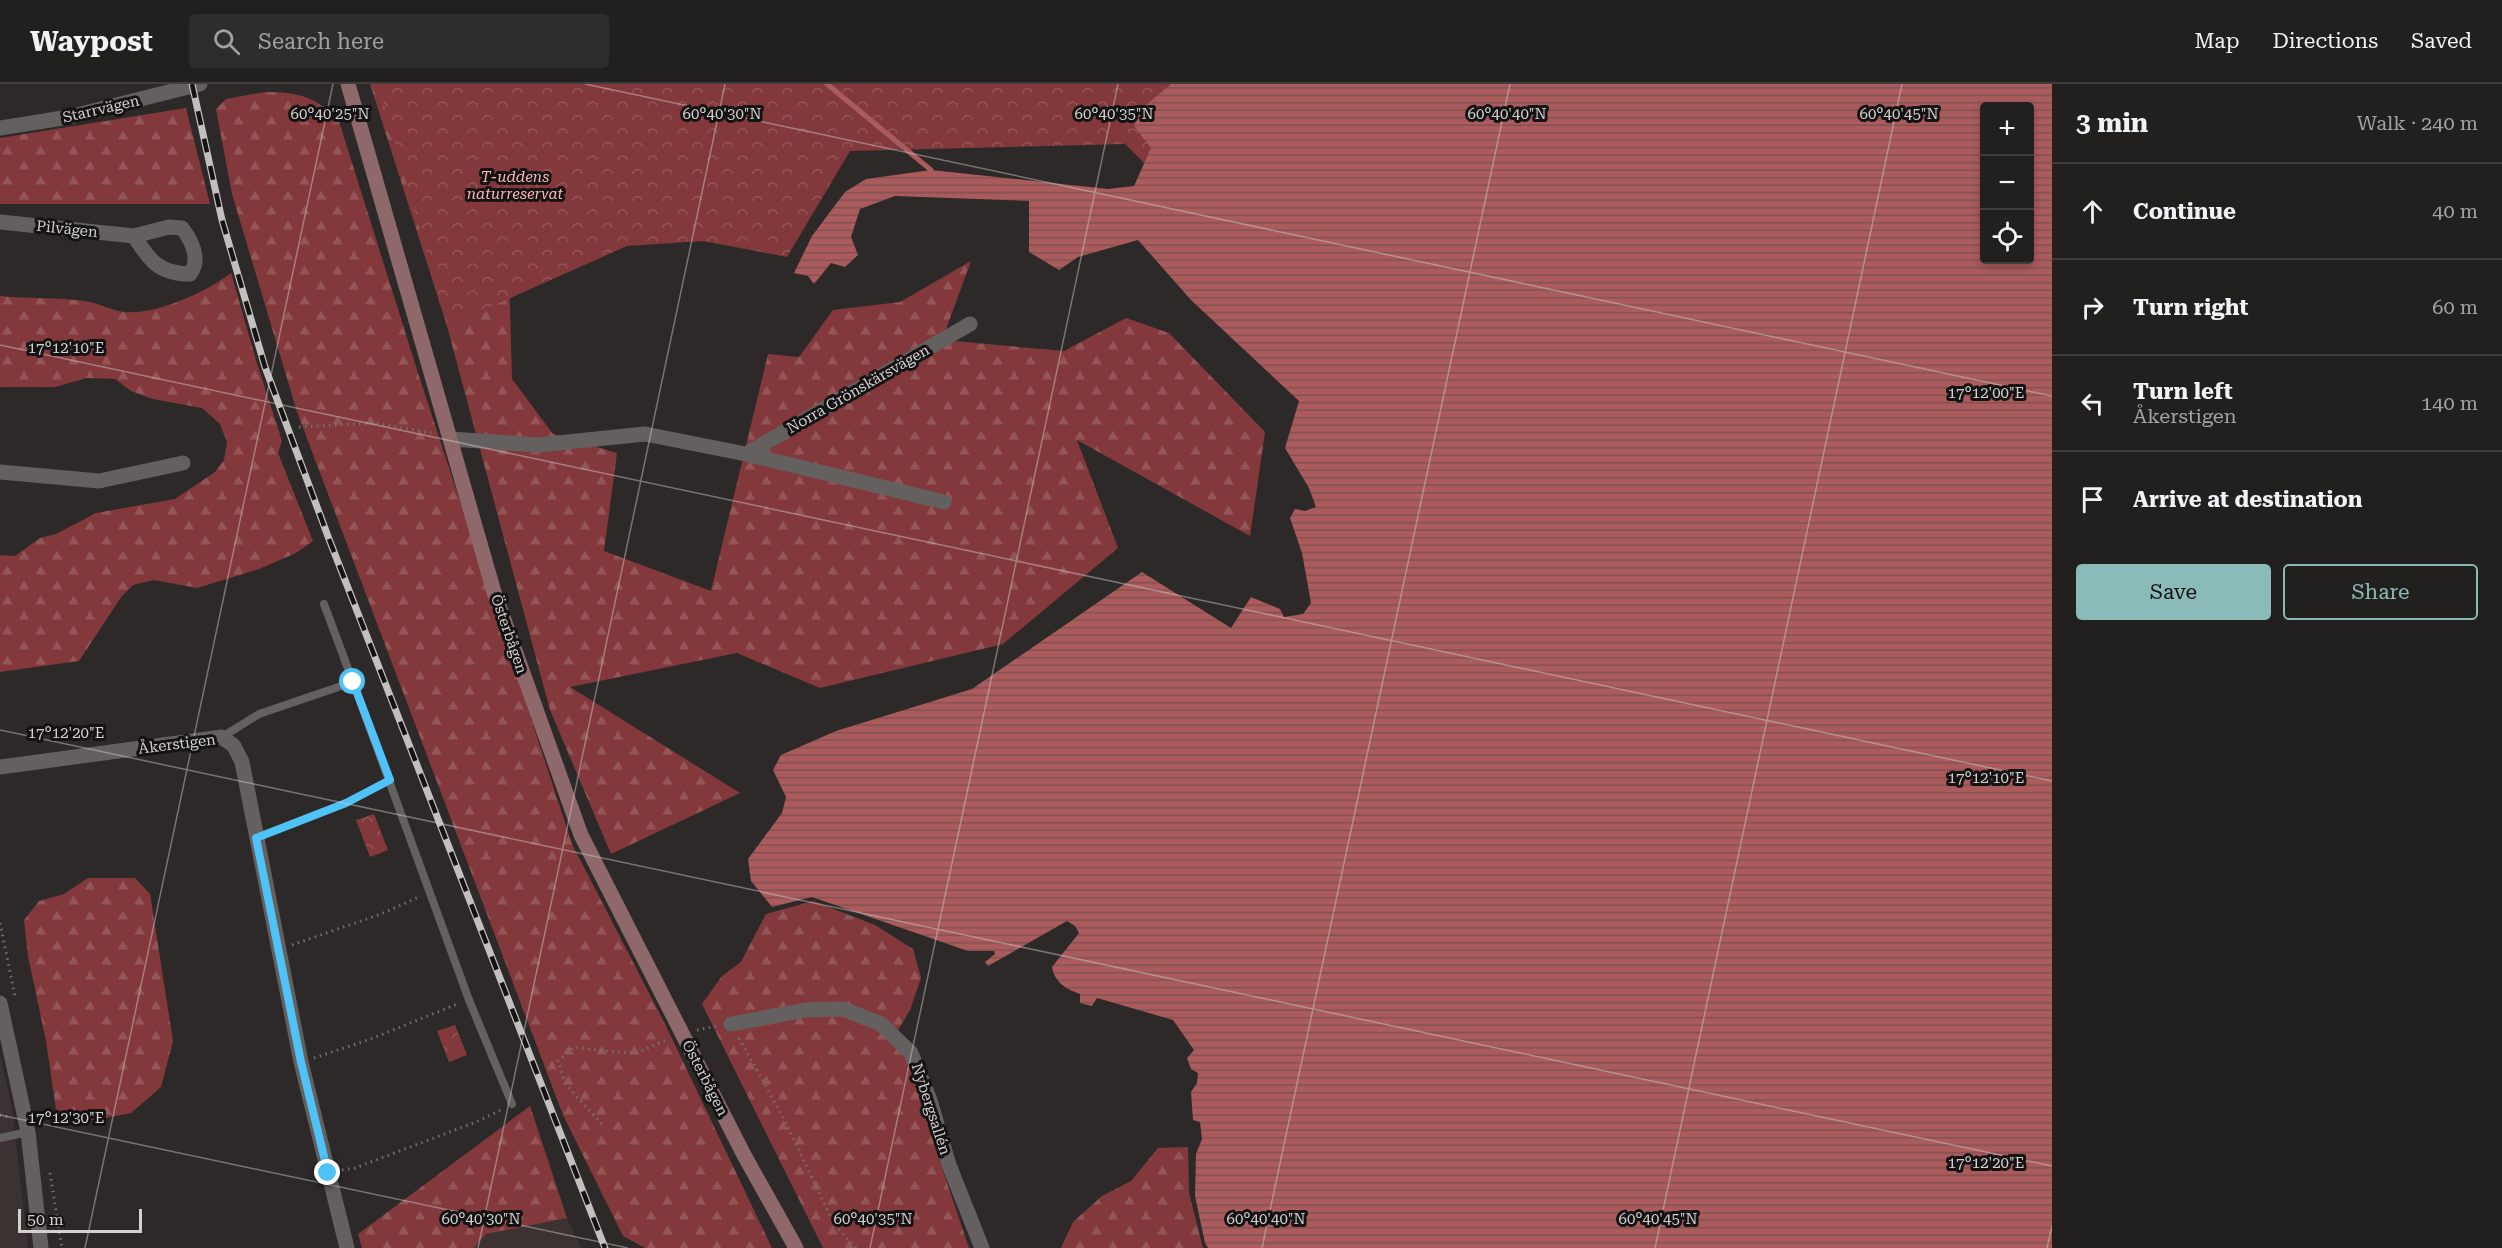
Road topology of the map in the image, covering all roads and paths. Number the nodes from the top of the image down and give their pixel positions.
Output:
1 (200, 84) edge
2 (348, 84) edge
3 (0, 128) edge
4 (0, 222) edge
5 (134, 236) dead end
6 (970, 324) dead end
7 (299, 427) dead end
8 (451, 439) junction
9 (746, 454) junction
10 (183, 463) dead end
11 (0, 472) edge
12 (944, 502) dead end
13 (324, 604) dead end
14 (353, 682) junction
15 (222, 737) junction
16 (0, 767) edge
17 (390, 780) junction
18 (256, 838) junction
19 (431, 891) junction
20 (279, 949) junction
21 (470, 1000) junction
22 (0, 1003) edge
23 (731, 1024) junction
24 (682, 1033) junction
25 (301, 1062) junction
26 (512, 1104) joint
27 (602, 1124) dead end
28 (28, 1132) junction
29 (0, 1138) edge
30 (744, 1155) junction
31 (328, 1173) junction
32 (41, 1248) edge
33 (347, 1248) edge
34 (785, 1248) edge
35 (796, 1248) edge
36 (856, 1248) edge
37 (982, 1248) edge

1 - 3 street, Starrvägen
2 - 8 main road, Österbågen
4 - 5 street, Pilvägen
6 - 9 street, Norra Grönskärsvägen
7 - 8 path
8 - 9 street
8 - 24 main road, Österbågen
9 - 12 street
10 - 11 street
13 - 14 lane
14 - 15 lane
14 - 17 lane
15 - 16 street, Åkerstigen
15 - 18 street, Åkerstigen
17 - 18 path
17 - 19 lane
18 - 20 street, Åkerstigen
19 - 20 path
19 - 21 lane
20 - 25 street, Åkerstigen
21 - 25 path
21 - 26 lane
22 - 28 street
23 - 24 path
23 - 36 path
23 - 37 street, Nybergsallén
24 - 27 path
24 - 30 main road, Österbågen
25 - 31 street, Åkerstigen
26 - 31 path
28 - 29 lane
28 - 32 street
30 - 34 main road, Österbågen
30 - 35 main road, Österbågen
31 - 33 street, Åkerstigen

